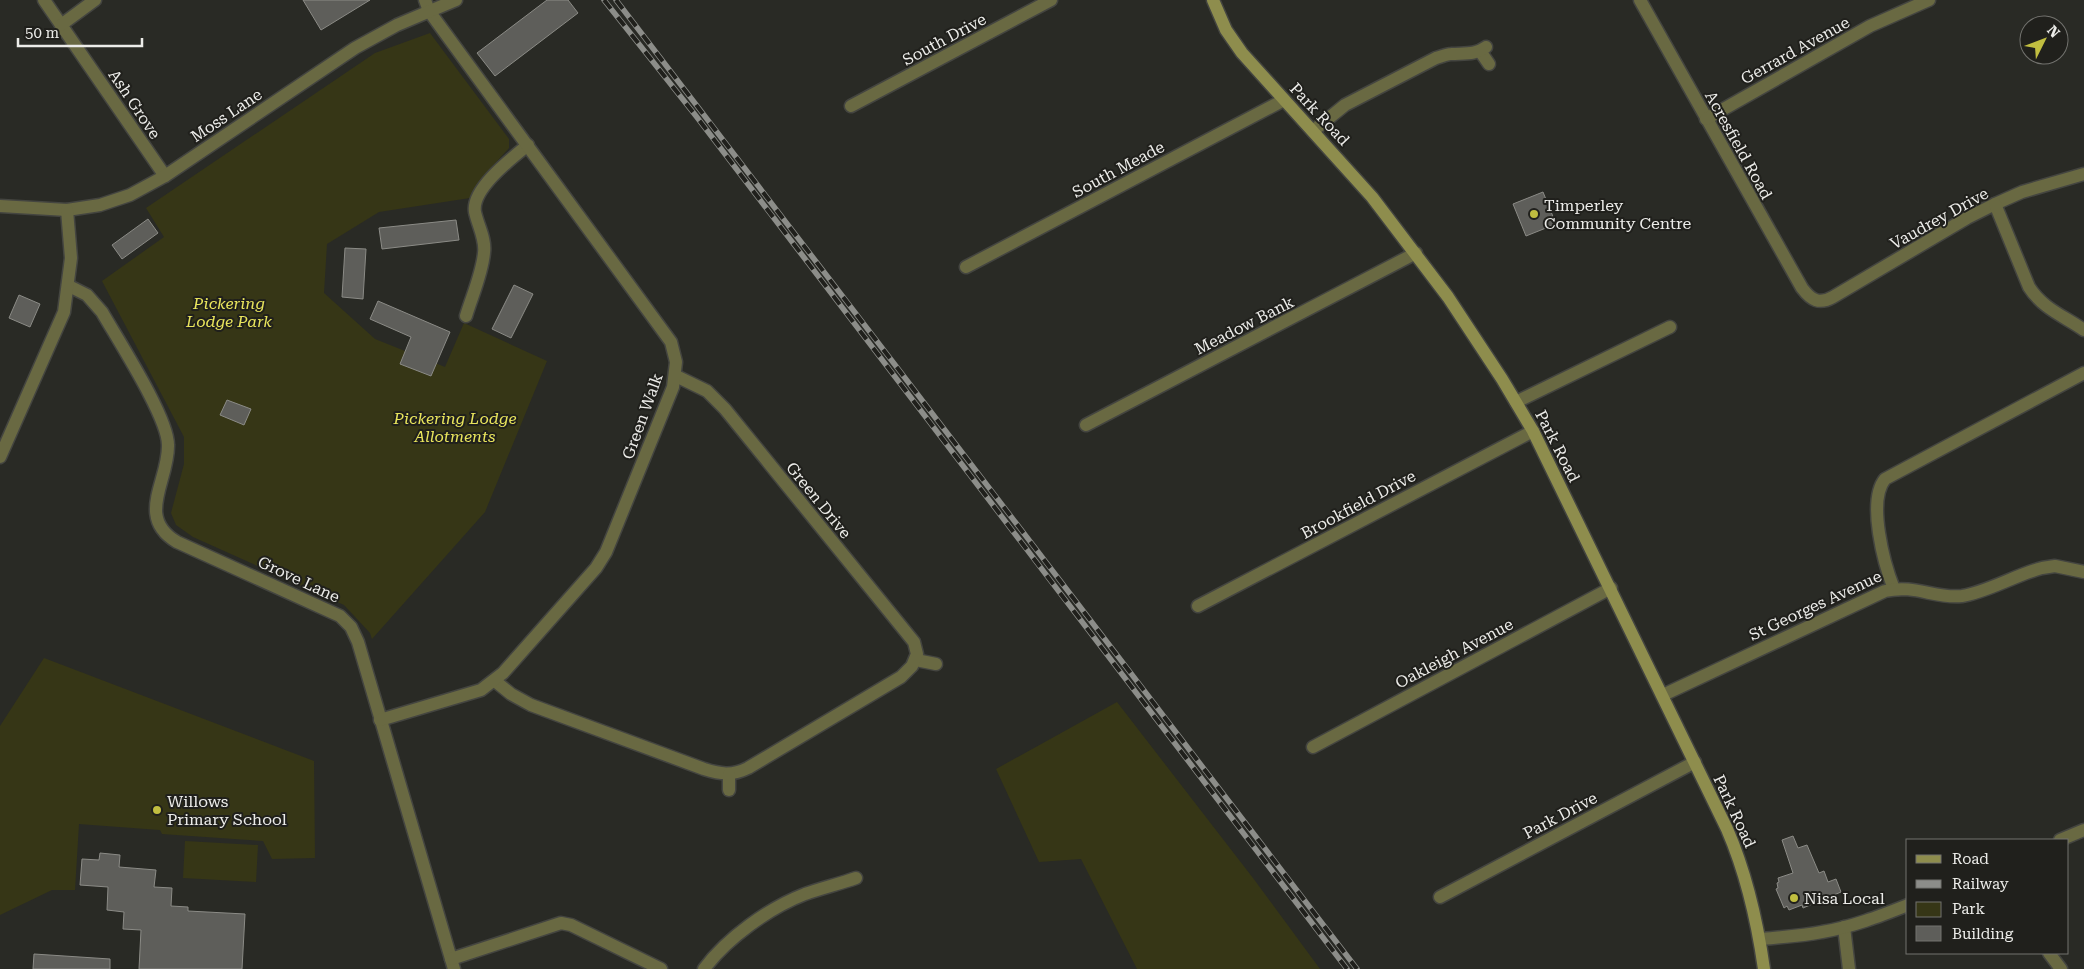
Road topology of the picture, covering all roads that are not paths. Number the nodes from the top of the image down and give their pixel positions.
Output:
1 (44, 0) edge
2 (95, 0) edge
3 (456, 0) edge
4 (1052, 0) edge
5 (1213, 0) edge
6 (1640, 0) edge
7 (1929, 0) edge
8 (427, 5) edge
9 (61, 25) junction
10 (1489, 64) dead end
11 (1284, 100) junction
12 (851, 106) dead end
13 (1706, 119) junction
14 (1313, 131) junction
15 (528, 145) junction
16 (2084, 174) edge
17 (165, 176) junction
18 (1995, 204) junction
19 (0, 206) edge
20 (67, 210) junction
21 (1416, 254) junction
22 (966, 267) dead end
23 (69, 286) junction
24 (1815, 301) joint
25 (466, 316) dead end
26 (1670, 327) dead end
27 (2084, 330) edge
28 (2084, 373) edge
29 (676, 376) junction
30 (1516, 402) junction
31 (1086, 425) dead end
32 (1533, 431) junction
33 (0, 457) edge
34 (2084, 572) edge
35 (1611, 588) junction
36 (1894, 589) junction
37 (1198, 606) dead end
38 (916, 660) junction
39 (936, 664) dead end
40 (495, 681) junction
41 (1663, 694) junction
42 (380, 720) junction
43 (1313, 747) dead end
44 (1695, 762) junction
45 (729, 774) junction
46 (729, 790) dead end
47 (2084, 830) edge
48 (2062, 839) edge
49 (856, 878) dead end
50 (1440, 897) dead end
51 (1906, 906) edge
52 (1844, 928) junction
53 (1760, 939) junction
54 (2050, 954) edge
55 (450, 965) edge
56 (662, 969) edge
57 (704, 969) edge
58 (1764, 969) edge
59 (1849, 969) edge
60 (2061, 969) edge

1 - 9 street, Ash Grove
2 - 9 street
3 - 8 street, Moss Lane
4 - 12 street, South Drive
5 - 11 main road, Park Road
6 - 13 street, Acresfield Road
7 - 13 street, Gerrard Avenue
8 - 15 street, Green Walk
8 - 17 street, Moss Lane
9 - 17 street, Ash Grove
10 - 14 street
11 - 14 main road, Park Road
11 - 22 street, South Meade
13 - 24 street, Acresfield Road
14 - 21 main road, Park Road
15 - 25 street
15 - 29 street, Green Walk
16 - 18 street, Vaudrey Drive
17 - 20 street, Moss Lane
18 - 24 street, Vaudrey Drive
18 - 27 street
19 - 20 street, Moss Lane
20 - 23 street
21 - 30 main road, Park Road
21 - 31 street, Meadow Bank
23 - 33 street
23 - 42 street, Grove Lane
26 - 30 street
28 - 36 street, St Georges Avenue
29 - 38 street, Green Drive
29 - 40 street, Green Walk
30 - 32 main road, Park Road
32 - 35 main road, Park Road
32 - 37 street, Brookfield Drive
34 - 36 street
35 - 41 main road, Park Road
35 - 43 street, Oakleigh Avenue
36 - 41 street, St Georges Avenue
38 - 39 street
38 - 45 street
40 - 42 street, Green Walk
40 - 45 street
41 - 44 main road, Park Road
42 - 55 street, Grove Lane
44 - 50 street, Park Drive
44 - 53 main road, Park Road
45 - 46 street
47 - 48 street
49 - 57 street
51 - 52 street
52 - 53 street
52 - 59 street
53 - 58 main road, Park Road
54 - 60 street
55 - 56 street

